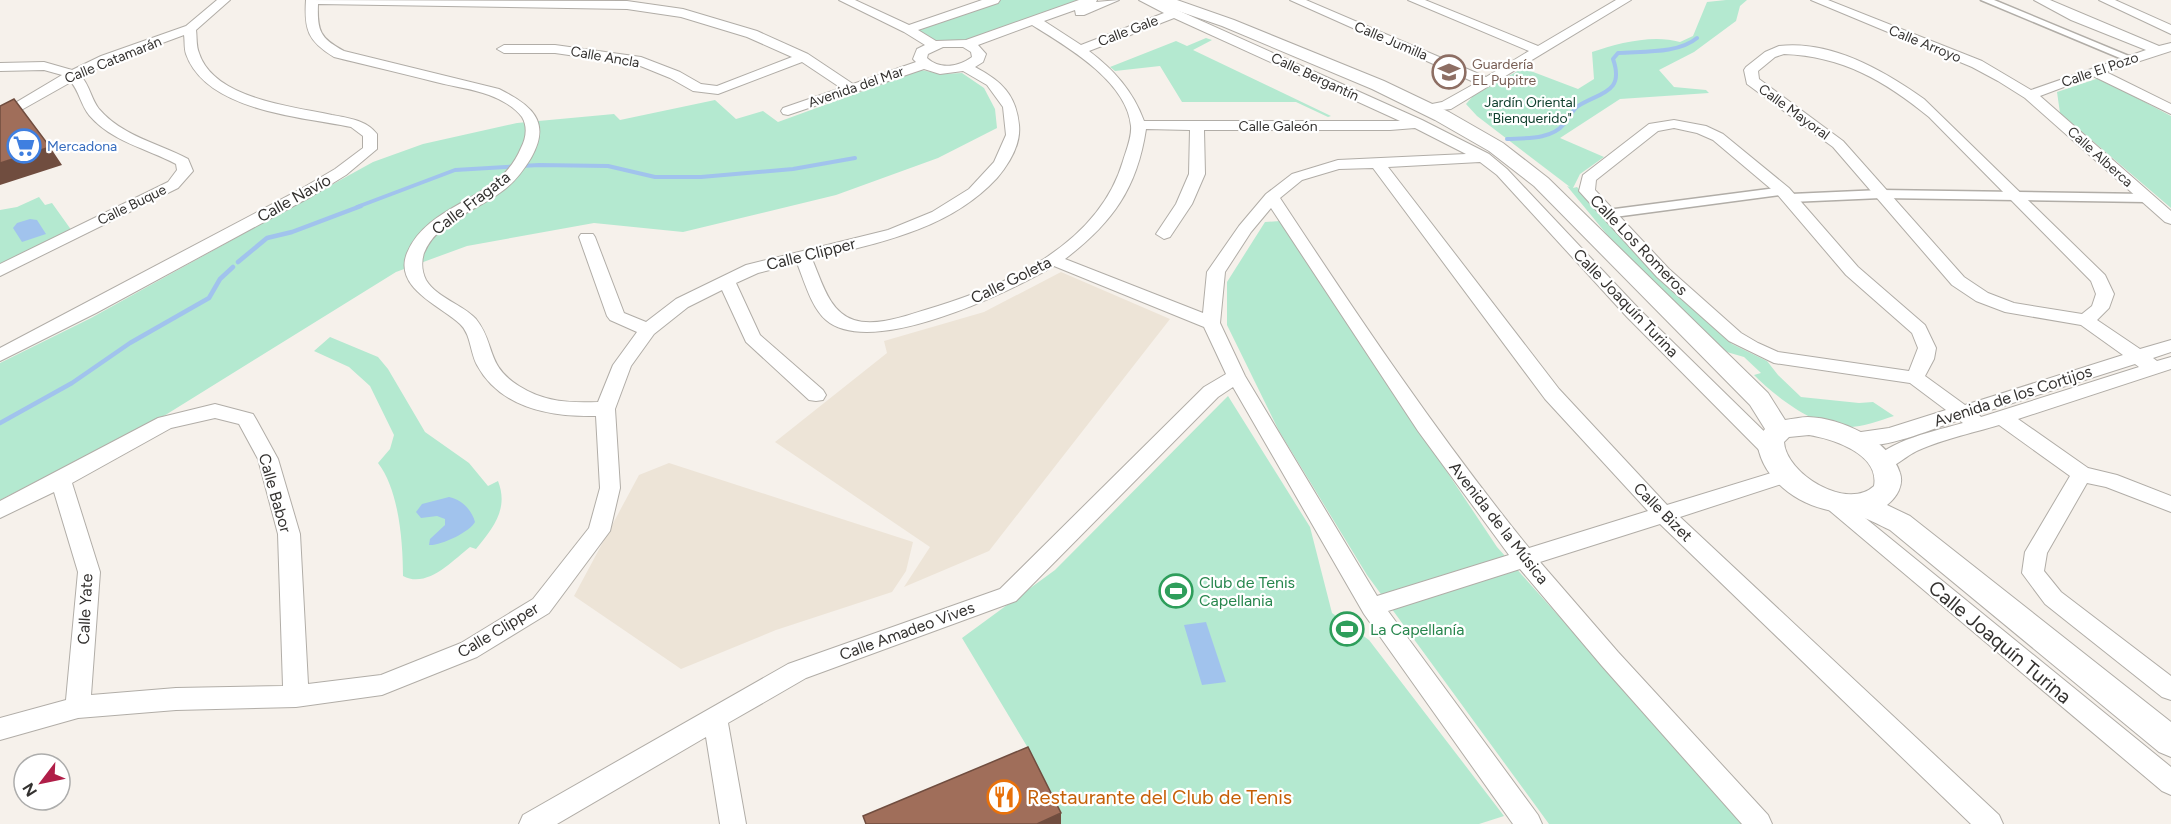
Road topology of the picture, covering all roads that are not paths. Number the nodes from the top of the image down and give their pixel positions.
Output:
1 (224, 0) edge
2 (312, 0) edge
3 (845, 0) edge
4 (959, 0) edge
5 (994, 0) edge
6 (1091, 0) edge
7 (1113, 0) edge
8 (1145, 0) edge
9 (1161, 0) edge
10 (1296, 0) edge
11 (1414, 0) edge
12 (1625, 0) edge
13 (1817, 0) edge
14 (1986, 0) edge
15 (2040, 0) edge
16 (2104, 0) edge
17 (629, 3) edge
18 (1179, 6) edge
19 (973, 7) junction
20 (1038, 23) junction
21 (1228, 23) junction
22 (190, 29) junction
23 (908, 29) junction
24 (2171, 30) edge
25 (934, 45) junction
26 (971, 46) junction
27 (504, 49) dead end
28 (1081, 49) junction
29 (2165, 49) edge
30 (1539, 51) junction
31 (803, 57) junction
32 (2131, 59) junction
33 (924, 64) junction
34 (0, 67) edge
35 (965, 67) junction
36 (2094, 71) junction
37 (71, 76) junction
38 (1486, 82) junction
39 (851, 89) junction
40 (2030, 94) junction
41 (2171, 110) edge
42 (788, 111) dead end
43 (1431, 112) junction
44 (0, 118) edge
45 (1139, 125) junction
46 (1197, 125) junction
47 (1484, 157) junction
48 (1377, 162) junction
49 (1881, 194) junction
50 (1787, 195) junction
51 (2016, 196) junction
52 (1272, 197) junction
53 (2146, 198) junction
54 (1607, 214) junction
55 (2171, 219) edge
56 (1164, 234) dead end
57 (587, 237) dead end
58 (802, 255) junction
59 (1053, 260) junction
60 (0, 271) edge
61 (726, 280) junction
62 (2086, 320) junction
63 (1211, 322) junction
64 (648, 330) junction
65 (2171, 346) edge
66 (0, 355) edge
67 (2136, 357) junction
68 (2162, 365) edge
69 (1236, 376) junction
70 (1915, 378) junction
71 (816, 395) dead end
72 (1759, 399) junction
73 (605, 409) junction
74 (1961, 412) junction
75 (2001, 417) junction
76 (1978, 424) junction
77 (1809, 426) junction
78 (1854, 439) junction
79 (1774, 440) junction
80 (2082, 474) junction
81 (1784, 476) junction
82 (1884, 476) junction
83 (61, 480) junction
84 (1843, 501) junction
85 (2171, 504) edge
86 (0, 510) edge
87 (1662, 513) junction
88 (1900, 523) junction
89 (1524, 558) junction
90 (1372, 607) junction
91 (2171, 690) edge
92 (296, 696) junction
93 (78, 707) junction
94 (715, 718) junction
95 (0, 729) edge
96 (2171, 742) edge
97 (2171, 783) edge
98 (1525, 823) edge
99 (532, 824) edge
100 (733, 824) edge
101 (1759, 824) edge
102 (1990, 824) edge

1 - 22 street, Calle Catamarán
2 - 17 street
2 - 73 street, Calle Fragata
3 - 23 street
4 - 19 street
5 - 19 street
6 - 20 street
7 - 20 street
8 - 18 street, Calle Bergantín
9 - 21 street
10 - 38 street, Calle Jumilla
11 - 30 street
12 - 30 street
13 - 40 street, Calle Arroyo
14 - 32 street
15 - 29 street
16 - 24 street
17 - 31 street
18 - 21 street
18 - 28 street, Calle Gale
18 - 43 street, Calle Bergantín
19 - 23 street
20 - 26 street
20 - 28 street
21 - 43 street
22 - 37 street, Calle Catamarán
22 - 66 street, Calle Navío
23 - 25 street
25 - 26 street
25 - 33 street
26 - 35 street
27 - 31 street, Calle Ancla
28 - 45 street
29 - 32 street, Calle El Pozo
30 - 38 street
31 - 39 street
32 - 36 street, Calle El Pozo
33 - 35 street
33 - 39 street, Avenida del Mar
34 - 37 street
35 - 58 street, Calle Clipper
36 - 40 street, Calle El Pozo
36 - 41 street
37 - 44 street, Calle Catamarán
37 - 60 street, Calle Buque
38 - 43 street
39 - 42 street, Avenida del Mar
40 - 53 street, Calle Alberca
43 - 46 street, Calle Galeón
43 - 47 street, Calle Bergantín
43 - 72 street
45 - 46 street, Calle Galeón
45 - 59 street, Calle Goleta
46 - 56 street
47 - 48 street
47 - 79 street, Calle Joaquín Turina
48 - 52 street
48 - 87 street, Calle Bizet
49 - 50 street
49 - 51 street
49 - 51 street, Calle Mayoral
49 - 62 street, Calle Mayoral
50 - 54 street
50 - 54 street, Calle Los Romeros
50 - 70 street, Calle Los Romeros
51 - 53 street
51 - 62 street, Calle Mayoral
52 - 63 street
52 - 89 street, Avenida de la Música
53 - 55 street, Calle Alberca
54 - 70 street, Calle Los Romeros
57 - 64 street
58 - 59 street, Calle Goleta
58 - 61 street, Calle Clipper
59 - 63 street
61 - 64 street, Calle Clipper
61 - 71 street
62 - 67 street, Calle Mayoral
63 - 69 street
64 - 73 street, Calle Clipper
65 - 67 street, Avenida de los Cortijos
67 - 68 street, Calle Mayoral
67 - 74 street, Avenida de los Cortijos
68 - 75 street, Avenida de los Cortijos
69 - 90 street
69 - 94 street, Calle Amadeo Vives
70 - 74 street, Calle Los Romeros
72 - 77 street
72 - 79 street
73 - 92 street, Calle Clipper
74 - 76 street, Calle Los Romeros
74 - 78 street, Avenida de los Cortijos
75 - 76 street, Avenida de los Cortijos
75 - 80 street
76 - 82 street, Avenida de los Cortijos
77 - 78 street
77 - 79 street
78 - 82 street
79 - 81 street
80 - 85 street
80 - 91 street
81 - 84 street
81 - 87 street
82 - 84 street
82 - 88 street
83 - 86 street, Calle Babor
83 - 92 street, Calle Babor
83 - 93 street, Calle Yate
84 - 88 street
84 - 97 street, Calle Joaquín Turina
87 - 89 street
87 - 102 street, Calle Bizet
88 - 96 street
89 - 90 street
89 - 101 street, Avenida de la Música
90 - 98 street
92 - 93 street, Calle Clipper
93 - 95 street, Calle Clipper
94 - 99 street, Calle Amadeo Vives
94 - 100 street

